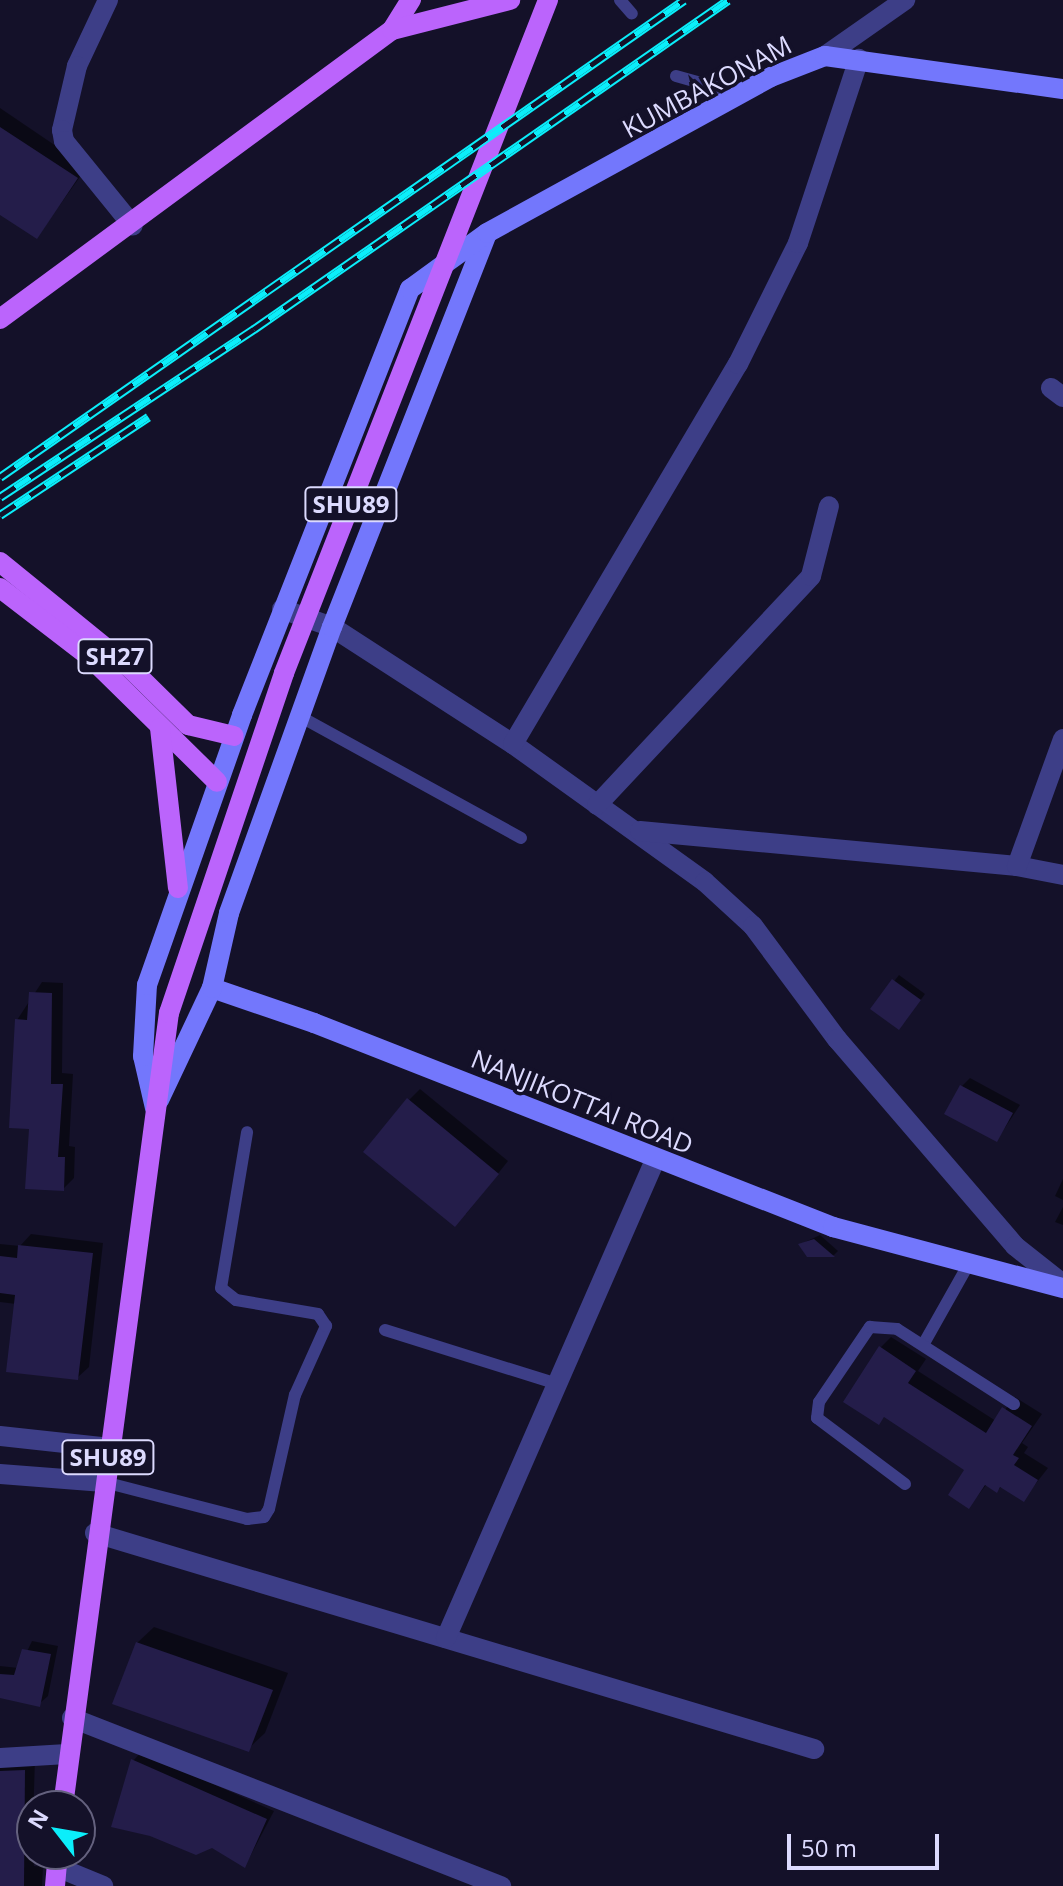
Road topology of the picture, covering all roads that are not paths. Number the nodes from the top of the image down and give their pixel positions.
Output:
1 (108, 0) edge
2 (411, 0) edge
3 (510, 0) edge
4 (548, 0) edge
5 (620, 0) edge
6 (905, 0) edge
7 (632, 14) dead end
8 (392, 30) junction
9 (825, 56) junction
10 (859, 59) junction
11 (676, 76) dead end
12 (1063, 89) edge
13 (740, 94) junction
14 (133, 226) junction
15 (487, 233) junction
16 (0, 319) edge
17 (829, 506) dead end
18 (0, 562) edge
19 (0, 588) edge
20 (282, 609) junction
21 (332, 627) junction
22 (301, 717) junction
23 (160, 728) junction
24 (234, 736) junction
25 (1063, 739) edge
26 (513, 744) junction
27 (217, 782) junction
28 (597, 805) junction
29 (640, 831) junction
30 (521, 838) dead end
31 (1017, 866) junction
32 (1063, 875) edge
33 (178, 888) junction
34 (212, 988) junction
35 (155, 1108) junction
36 (247, 1132) dead end
37 (655, 1160) junction
38 (968, 1265) junction
39 (1063, 1286) edge
40 (385, 1330) dead end
41 (923, 1345) junction
42 (557, 1384) junction
43 (1014, 1404) dead end
44 (0, 1436) edge
45 (110, 1448) junction
46 (0, 1474) edge
47 (104, 1482) junction
48 (905, 1484) dead end
49 (95, 1533) junction
50 (446, 1638) junction
51 (72, 1718) junction
52 (814, 1749) dead end
53 (67, 1754) junction
54 (0, 1758) edge
55 (64, 1790) edge
56 (60, 1870) edge
57 (103, 1886) edge
58 (501, 1886) edge

1 - 14 street
2 - 8 main road
3 - 8 main road
4 - 35 main road, SHU89
5 - 7 lane
6 - 9 street
8 - 14 main road
9 - 10 street, KUMBAKONAM
9 - 13 street, KUMBAKONAM
10 - 12 street, KUMBAKONAM
10 - 26 street
11 - 13 lane
13 - 15 street, KUMBAKONAM
14 - 16 main road
15 - 20 street, KUMBAKONAM
15 - 21 street
17 - 28 street
18 - 24 main road, SH27
19 - 23 main road, SH27
20 - 21 street
20 - 24 street, KUMBAKONAM
21 - 22 street
21 - 26 street
22 - 30 lane
22 - 34 street
23 - 27 main road, SH27
23 - 33 main road
24 - 27 street, KUMBAKONAM
25 - 31 street
26 - 28 street
27 - 33 street, KUMBAKONAM
28 - 29 street
29 - 31 street
29 - 39 street
31 - 32 street
33 - 35 street, KUMBAKONAM
34 - 35 street
34 - 37 street, NANJIKOTTAI ROAD
35 - 45 main road, SHU89
36 - 47 lane
37 - 38 street, NANJIKOTTAI ROAD
37 - 42 street
38 - 39 street, NANJIKOTTAI ROAD
38 - 41 lane
40 - 42 lane
41 - 43 lane
41 - 48 lane
42 - 50 street
44 - 45 street
45 - 47 main road, SHU89
46 - 47 street
47 - 49 main road, SHU89
49 - 50 street
49 - 51 main road, SHU89
50 - 52 street
51 - 53 main road, SHU89
51 - 58 street
53 - 54 street
53 - 55 main road, SHU89
56 - 57 street

